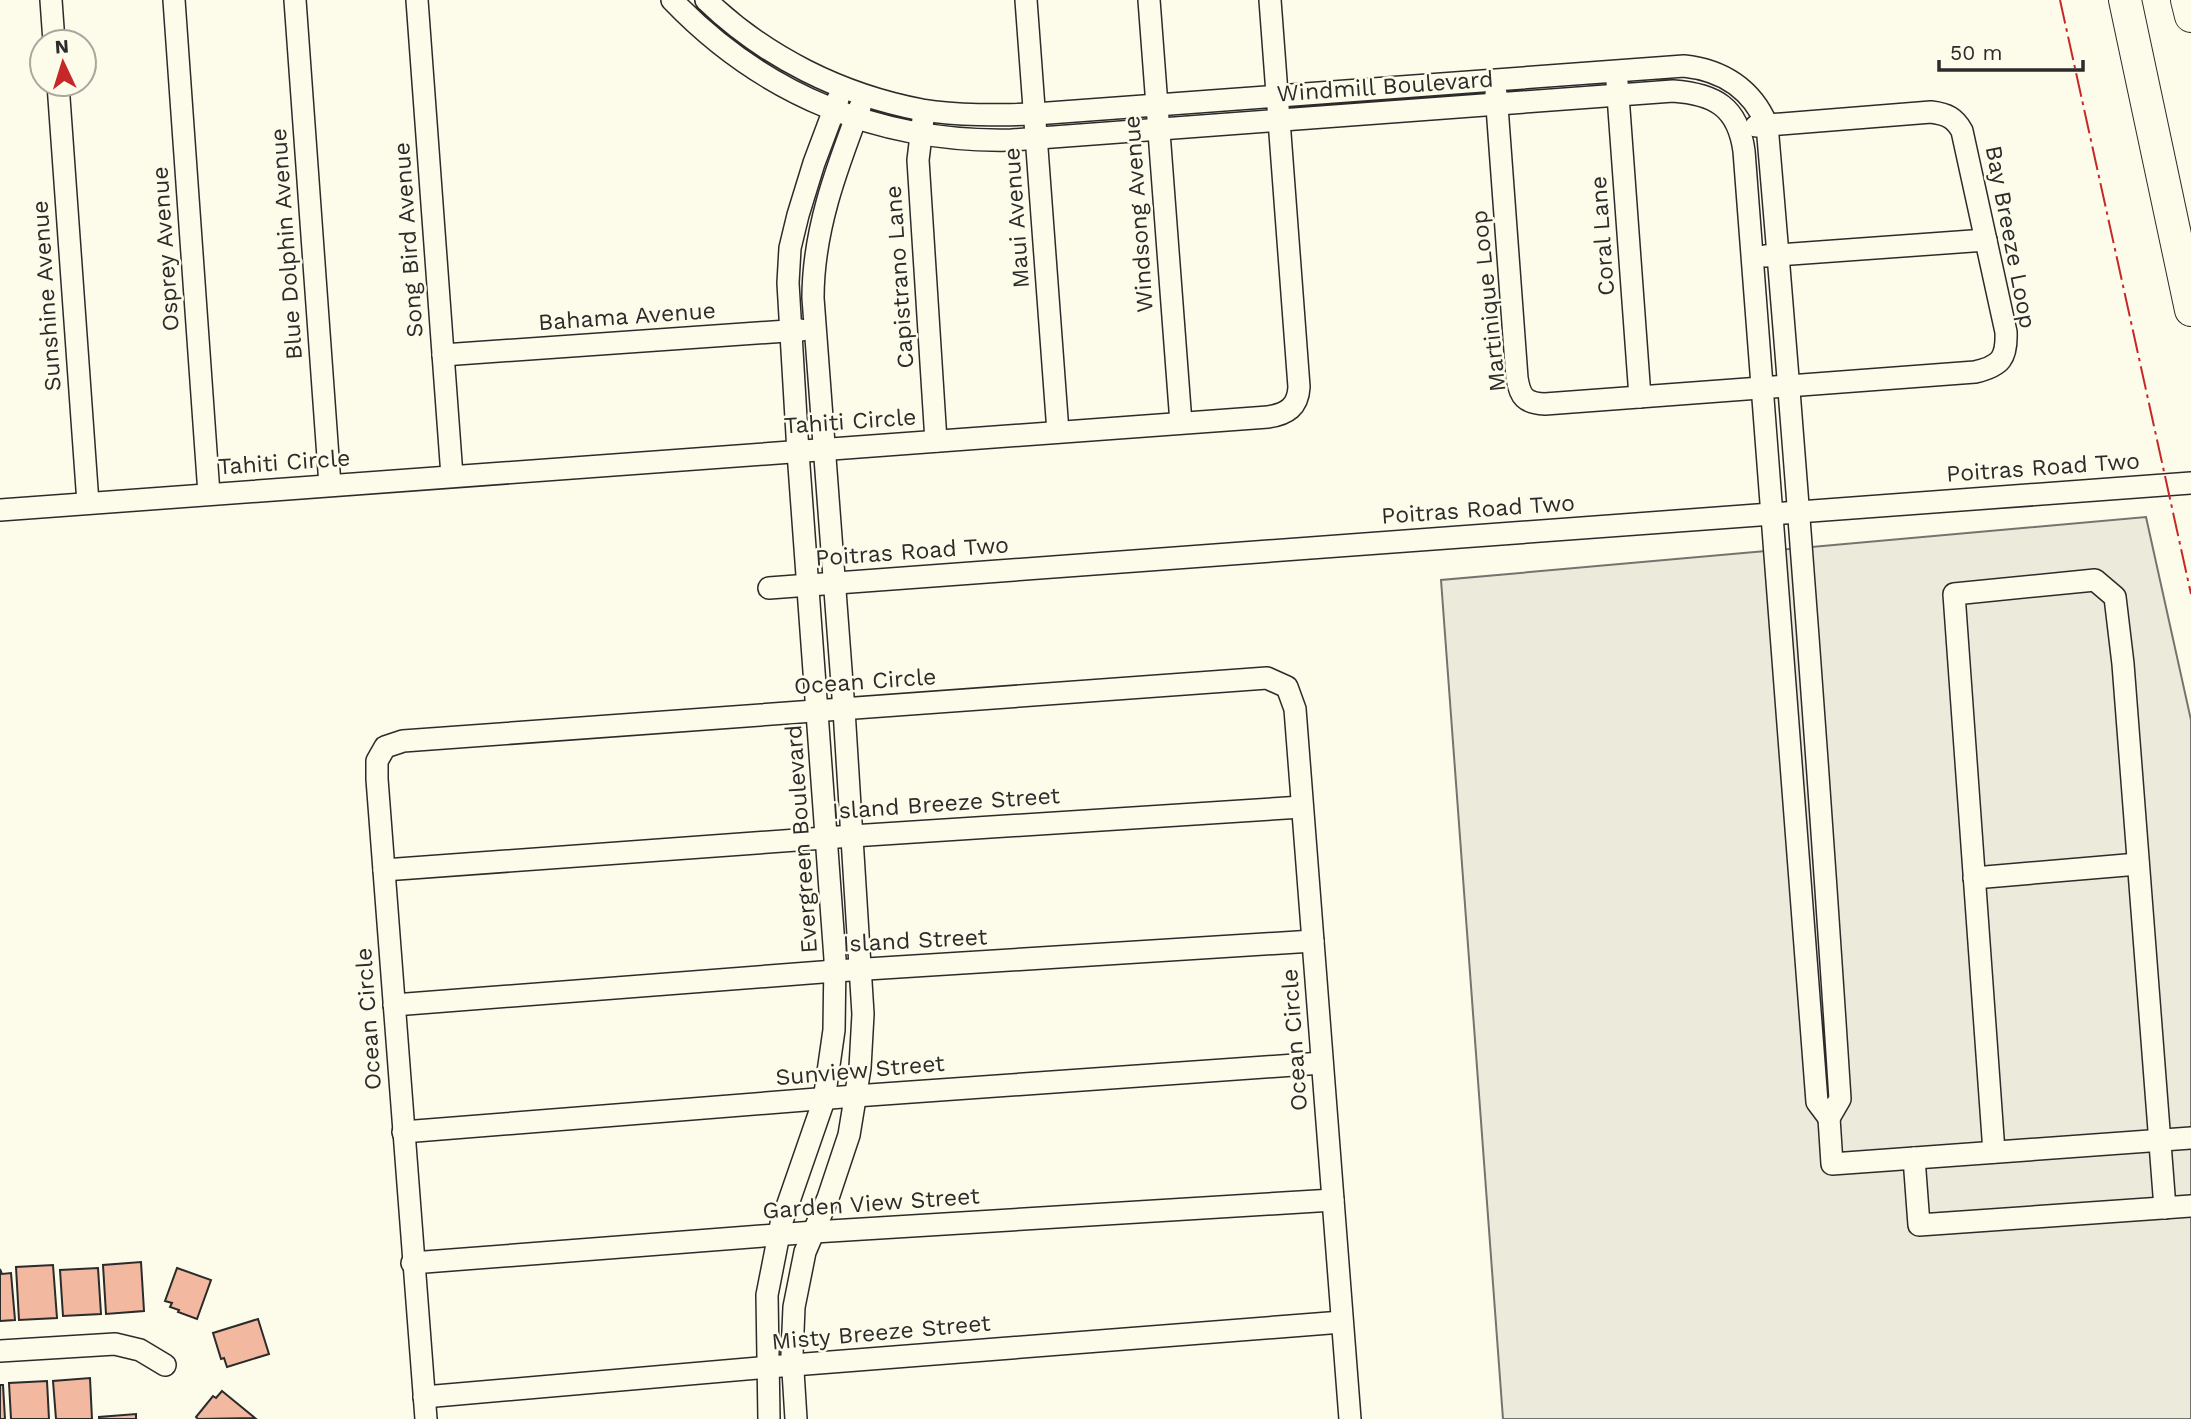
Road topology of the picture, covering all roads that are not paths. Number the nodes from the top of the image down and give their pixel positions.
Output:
1 (51, 0) edge
2 (173, 0) edge
3 (295, 0) edge
4 (417, 0) edge
5 (672, 0) edge
6 (706, 0) edge
7 (1026, 0) edge
8 (1149, 0) edge
9 (1270, 0) edge
10 (2125, 0) edge
11 (2188, 0) edge
12 (2191, 16) edge
13 (53, 28) edge
14 (2140, 69) junction
15 (1616, 71) junction
16 (1495, 80) junction
17 (843, 87) junction
18 (865, 95) junction
19 (1619, 95) junction
20 (1278, 96) junction
21 (59, 98) edge
22 (1497, 104) junction
23 (1156, 105) junction
24 (834, 110) junction
25 (925, 110) junction
26 (1035, 114) junction
27 (856, 119) junction
28 (1279, 120) junction
29 (1767, 125) junction
30 (1740, 127) junction
31 (1158, 129) junction
32 (920, 133) junction
33 (1036, 138) junction
34 (2191, 237) edge
35 (1986, 240) junction
36 (1778, 255) junction
37 (1753, 257) junction
38 (2191, 310) edge
39 (815, 329) junction
40 (789, 330) junction
41 (443, 355) junction
42 (1789, 386) junction
43 (1763, 388) junction
44 (1640, 397) junction
45 (1181, 423) junction
46 (1058, 432) junction
47 (936, 441) junction
48 (823, 450) junction
49 (798, 452) junction
50 (452, 476) junction
51 (2191, 483) edge
52 (330, 485) junction
53 (209, 494) junction
54 (88, 503) junction
55 (0, 510) edge
56 (1799, 511) junction
57 (1773, 513) junction
58 (834, 583) junction
59 (808, 585) junction
60 (769, 588) dead end
61 (818, 710) junction
62 (844, 710) junction
63 (1303, 807) junction
64 (852, 835) junction
65 (827, 837) junction
66 (2138, 864) junction
67 (384, 870) junction
68 (1974, 878) junction
69 (1313, 941) junction
70 (1832, 963) junction
71 (1806, 965) junction
72 (835, 971) junction
73 (861, 971) junction
74 (394, 1005) junction
75 (1322, 1063) junction
76 (855, 1096) junction
77 (824, 1100) junction
78 (1829, 1118) junction
79 (403, 1132) junction
80 (2191, 1138) edge
81 (2159, 1140) junction
82 (1994, 1152) junction
83 (1914, 1158) junction
84 (1333, 1200) junction
85 (2191, 1206) edge
86 (2165, 1208) junction
87 (814, 1232) junction
88 (779, 1235) junction
89 (412, 1263) junction
90 (1342, 1322) junction
91 (0, 1351) edge
92 (165, 1364) dead end
93 (793, 1365) junction
94 (768, 1368) junction
95 (424, 1397) junction
96 (426, 1419) edge
97 (769, 1419) edge
98 (796, 1419) edge
99 (1350, 1419) edge

1 - 13 street
2 - 53 street, Osprey Avenue
3 - 52 street, Blue Dolphin Avenue
4 - 41 street, Song Bird Avenue
5 - 24 street, Windmill Boulevard
6 - 17 street, Windmill Boulevard
7 - 26 street, Maui Avenue
8 - 23 street, Windsong Avenue
9 - 20 street, Tahiti Circle
10 - 14 highway
11 - 12 highway
14 - 34 highway
14 - 38 highway
15 - 16 street, Windmill Boulevard
15 - 19 street, Coral Lane
15 - 29 street, Windmill Boulevard
16 - 20 street, Windmill Boulevard
16 - 22 street, Martinique Loop
17 - 18 street, Windmill Boulevard
17 - 24 street, Evergreen Boulevard
18 - 25 street, Windmill Boulevard
18 - 27 street
19 - 22 street, Windmill Boulevard
19 - 30 street, Windmill Boulevard
19 - 44 street, Coral Lane
20 - 23 street, Windmill Boulevard
20 - 28 street, Tahiti Circle
21 - 54 street, Sunshine Avenue
22 - 28 street, Windmill Boulevard
22 - 44 street, Martinique Loop
23 - 26 street, Windmill Boulevard
23 - 31 street, Windsong Avenue
24 - 27 street, Windmill Boulevard
24 - 40 street, Evergreen Boulevard
25 - 26 street, Windmill Boulevard
25 - 32 street, Capistrano Lane
26 - 33 street, Maui Avenue
27 - 32 street, Windmill Boulevard
27 - 39 street
28 - 31 street, Windmill Boulevard
28 - 45 street, Tahiti Circle
29 - 30 street
29 - 35 street, Bay Breeze Loop
29 - 36 street, Windmill Boulevard
30 - 37 street
31 - 33 street, Windmill Boulevard
31 - 45 street, Windsong Avenue
32 - 33 street, Windmill Boulevard
32 - 47 street, Capistrano Lane
33 - 46 street, Maui Avenue
35 - 36 street
35 - 42 street, Bay Breeze Loop
36 - 37 street
36 - 42 street, Windmill Boulevard
37 - 43 street
39 - 40 street, Bahama Avenue
39 - 48 street
40 - 41 street, Bahama Avenue
40 - 49 street, Evergreen Boulevard
41 - 50 street, Song Bird Avenue
42 - 43 street, Bay Breeze Loop
42 - 56 street, Windmill Boulevard
43 - 44 street, Bay Breeze Loop
43 - 57 street
45 - 46 street, Tahiti Circle
46 - 47 street, Tahiti Circle
47 - 48 street, Tahiti Circle
48 - 49 street, Tahiti Circle
48 - 58 street
49 - 50 street, Tahiti Circle
49 - 59 street, Evergreen Boulevard
50 - 52 street, Tahiti Circle
51 - 56 street, Poitras Road Two
52 - 53 street, Tahiti Circle
53 - 54 street, Tahiti Circle
54 - 55 street, Tahiti Circle
56 - 57 street, Poitras Road Two
56 - 70 street, Windmill Boulevard
57 - 58 street, Poitras Road Two
57 - 71 street
58 - 59 street, Poitras Road Two
58 - 62 street
59 - 60 street, Poitras Road Two
59 - 61 street, Evergreen Boulevard
61 - 62 street, Ocean Circle
61 - 65 street, Evergreen Boulevard
61 - 67 street, Ocean Circle
62 - 63 street, Ocean Circle
62 - 64 street
63 - 64 street, Island Breeze Street
63 - 69 street, Ocean Circle
64 - 65 street, Island Breeze Street
64 - 73 street
65 - 67 street, Island Breeze Street
65 - 72 street, Evergreen Boulevard
66 - 68 street
66 - 68 street
66 - 81 street
67 - 74 street, Ocean Circle
68 - 82 street
69 - 73 street, Island Street
69 - 75 street, Ocean Circle
70 - 71 street
70 - 78 street, Windmill Boulevard
71 - 78 street
72 - 73 street, Island Street
72 - 74 street, Island Street
72 - 77 street, Evergreen Boulevard
73 - 76 street
74 - 79 street, Ocean Circle
75 - 76 street, Sunview Street
75 - 84 street, Ocean Circle
76 - 77 street, Sunview Street
76 - 87 street
77 - 79 street, Sunview Street
77 - 88 street, Evergreen Boulevard
78 - 83 street
79 - 89 street, Ocean Circle
80 - 81 street
81 - 82 street
81 - 86 street
82 - 83 street
83 - 86 street
84 - 87 street, Garden View Street
84 - 90 street, Ocean Circle
85 - 86 street
87 - 88 street, Garden View Street
87 - 93 street
88 - 89 street, Garden View Street
88 - 94 street, Evergreen Boulevard
89 - 95 street, Ocean Circle
90 - 93 street, Misty Breeze Street
90 - 99 street, Ocean Circle
91 - 92 street
93 - 94 street, Misty Breeze Street
93 - 98 street
94 - 95 street, Misty Breeze Street
94 - 97 street, Evergreen Boulevard
95 - 96 street, Ocean Circle

